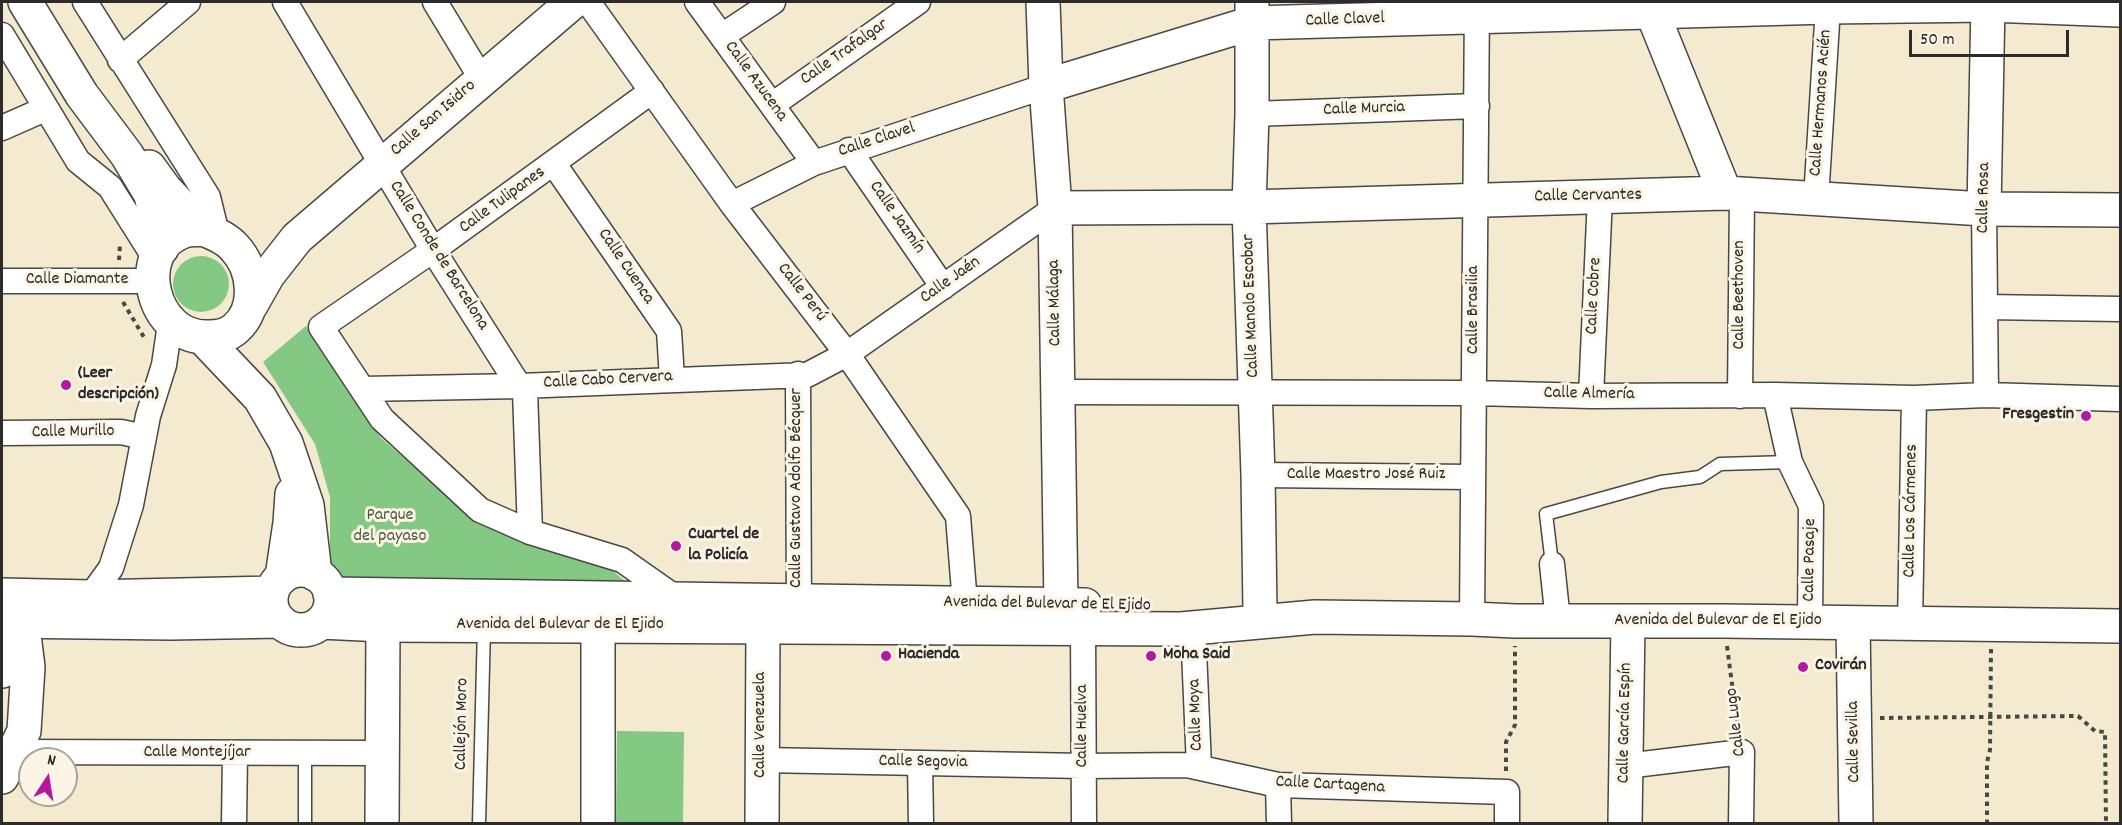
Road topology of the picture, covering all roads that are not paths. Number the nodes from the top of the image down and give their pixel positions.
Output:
1 (25, 2) edge
2 (44, 2) edge
3 (84, 2) edge
4 (188, 2) edge
5 (285, 2) edge
6 (435, 2) edge
7 (573, 2) edge
8 (588, 2) edge
9 (697, 2) edge
10 (773, 2) edge
11 (918, 2) edge
12 (1043, 2) edge
13 (1989, 3) edge
14 (1650, 7) edge
15 (1828, 7) junction
16 (1477, 9) edge
17 (2121, 10) edge
18 (1252, 12) edge
19 (2, 35) edge
20 (722, 36) junction
21 (120, 60) junction
22 (481, 78) junction
23 (1046, 86) junction
24 (652, 91) junction
25 (772, 105) junction
26 (1476, 106) junction
27 (45, 109) junction
28 (1252, 114) junction
29 (2, 128) edge
30 (849, 150) junction
31 (814, 163) junction
32 (382, 164) junction
33 (555, 164) junction
34 (1734, 194) junction
35 (1600, 196) junction
36 (1816, 199) junction
37 (1475, 200) junction
38 (732, 204) junction
39 (1249, 207) junction
40 (1055, 208) junction
41 (1984, 209) junction
42 (2121, 210) edge
43 (218, 237) junction
44 (297, 238) junction
45 (433, 250) junction
46 (157, 263) junction
47 (2, 281) edge
48 (943, 286) junction
49 (1985, 307) junction
50 (2121, 309) edge
51 (247, 312) junction
52 (160, 335) junction
53 (203, 338) junction
54 (847, 354) junction
55 (798, 374) junction
56 (672, 378) junction
57 (519, 386) junction
58 (251, 387) junction
59 (363, 389) junction
60 (1254, 391) junction
61 (1057, 392) junction
62 (1474, 393) junction
63 (1986, 395) junction
64 (1591, 396) junction
65 (1740, 396) junction
66 (1775, 396) junction
67 (1914, 398) junction
68 (2121, 399) edge
69 (2, 433) edge
70 (144, 437) junction
71 (1790, 462) junction
72 (294, 468) junction
73 (1258, 475) junction
74 (1473, 477) junction
75 (530, 532) junction
76 (1552, 564) joint
77 (322, 596) junction
78 (90, 597) junction
79 (278, 597) junction
80 (679, 600) junction
81 (965, 604) junction
82 (5, 611) edge
83 (1260, 611) junction
84 (799, 614) junction
85 (1072, 616) junction
86 (1315, 617) junction
87 (1472, 619) junction
88 (1558, 621) junction
89 (62, 622) junction
90 (1628, 622) junction
91 (1810, 623) junction
92 (1853, 624) junction
93 (1910, 624) junction
94 (383, 625) junction
95 (484, 626) junction
96 (598, 626) junction
97 (763, 626) junction
98 (2121, 626) edge
99 (1193, 627) junction
100 (1150, 628) junction
101 (8, 668) edge
102 (4, 753) edge
103 (383, 753) junction
104 (235, 754) junction
105 (305, 754) junction
106 (762, 760) junction
107 (920, 763) junction
108 (1084, 766) junction
109 (1626, 766) junction
110 (1199, 767) junction
111 (1278, 785) junction
112 (234, 824) edge
113 (305, 824) edge
114 (382, 824) edge
115 (479, 824) edge
116 (598, 824) edge
117 (762, 824) edge
118 (921, 824) edge
119 (1084, 824) edge
120 (1279, 824) edge
121 (1507, 824) edge
122 (1625, 824) edge
123 (1742, 824) edge
124 (1856, 824) edge

1 - 46 street
2 - 43 street
3 - 21 street
4 - 21 street
5 - 32 street, Calle Conde de Barcelona
6 - 22 street
7 - 22 street, Calle San Isidro
8 - 24 street, Calle Perú
9 - 20 street, Calle Azucena
10 - 20 street
11 - 25 street, Calle Trafalgar
12 - 23 street, Calle Málaga
13 - 15 street, Calle Clavel
13 - 17 street, Calle Clavel
13 - 41 street, Calle Rosa
14 - 15 street, Calle Clavel
14 - 16 street, Calle Clavel
14 - 34 street
15 - 36 street, Calle Hermanos Acién
16 - 18 street, Calle Clavel
16 - 26 street, Calle Brasilia
18 - 23 street, Calle Clavel
18 - 28 street, Calle Manolo Escobar
19 - 27 street
20 - 25 street, Calle Azucena
21 - 43 street
22 - 32 street, Calle San Isidro
23 - 30 street, Calle Clavel
23 - 40 street, Calle Málaga
24 - 33 street, Calle Tulipanes
24 - 38 street, Calle Perú
25 - 31 street, Calle Azucena
26 - 28 street, Calle Murcia
26 - 37 street, Calle Brasilia
27 - 29 street
27 - 46 street
28 - 39 street, Calle Manolo Escobar
30 - 31 street, Calle Clavel
30 - 48 street, Calle Jazmín
31 - 38 street, Calle Clavel
32 - 44 street, Calle San Isidro
32 - 45 street, Calle Conde de Barcelona
33 - 45 street, Calle Tulipanes
33 - 56 street, Calle Cuenca
34 - 35 street, Calle Cervantes
34 - 36 street, Calle Cervantes
34 - 65 street, Calle Beethoven
35 - 37 street, Calle Cervantes
35 - 64 street, Calle Cobre
36 - 41 street, Calle Cervantes
37 - 39 street, Calle Cervantes
37 - 62 street, Calle Brasilia
38 - 54 street, Calle Perú
39 - 40 street, Calle Cervantes
39 - 60 street, Calle Manolo Escobar
40 - 48 street, Calle Jaén
40 - 61 street, Calle Málaga
41 - 42 street, Calle Cervantes
41 - 49 street, Calle Rosa
43 - 44 street, Calle San Isidro
43 - 46 street
43 - 51 street
44 - 51 street, Calle San Isidro
45 - 57 street, Calle Conde de Barcelona
45 - 59 street, Calle Tulipanes
46 - 47 street, Calle Diamante
46 - 52 street
48 - 54 street, Calle Jaén
49 - 50 street
49 - 63 street, Calle Rosa
51 - 53 street
51 - 58 street
52 - 53 street
52 - 70 street
53 - 58 street
54 - 55 street, Calle Cabo Cervera
54 - 81 street, Calle Perú
55 - 56 street, Calle Cabo Cervera
55 - 84 street, Calle Gustavo Adolfo Bécquer
56 - 57 street, Calle Cabo Cervera
57 - 59 street, Calle Cabo Cervera
57 - 75 street, Calle Conde de Barcelona
58 - 72 street
59 - 75 street
60 - 61 street, Calle Almería
60 - 62 street, Calle Almería
60 - 73 street, Calle Manolo Escobar
61 - 85 street, Calle Málaga
62 - 64 street, Calle Almería
62 - 74 street, Calle Brasilia
63 - 67 street, Calle Almería
63 - 68 street, Calle Almería
64 - 65 street, Calle Almería
65 - 66 street, Calle Almería
66 - 67 street, Calle Almería
66 - 71 street, Calle Pasaje
67 - 93 street, Calle Los Cármenes
69 - 70 street, Calle Murillo
70 - 78 street
71 - 76 lane
71 - 91 street, Calle Pasaje
72 - 77 street
72 - 79 street
73 - 74 street, Calle Maestro José Ruiz
73 - 83 street, Calle Manolo Escobar
74 - 87 street, Calle Brasilia
75 - 80 street
76 - 88 street
77 - 79 street, Avenida del Bulevar de El Ejido
77 - 79 street, Avenida del Bulevar de El Ejido
77 - 80 street, Avenida del Bulevar de El Ejido
77 - 94 street, Avenida del Bulevar de El Ejido
78 - 79 street, Avenida del Bulevar de El Ejido
78 - 82 street, Avenida del Bulevar de El Ejido
79 - 89 street, Avenida del Bulevar de El Ejido
80 - 84 street, Avenida del Bulevar de El Ejido
81 - 84 street, Avenida del Bulevar de El Ejido
81 - 85 street, Avenida del Bulevar de El Ejido
82 - 89 street, Avenida del Bulevar de El Ejido
82 - 101 street
83 - 85 street, Avenida del Bulevar de El Ejido
83 - 86 street, Avenida del Bulevar de El Ejido
83 - 100 street, Avenida del Bulevar de El Ejido
84 - 85 street, Avenida del Bulevar de El Ejido
84 - 97 street, Avenida del Bulevar de El Ejido
85 - 100 street, Avenida del Bulevar de El Ejido
85 - 108 street, Calle Huelva
86 - 87 street, Avenida del Bulevar de El Ejido
86 - 99 street, Avenida del Bulevar de El Ejido
87 - 88 street, Avenida del Bulevar de El Ejido
88 - 90 street, Avenida del Bulevar de El Ejido
89 - 101 street
90 - 91 street, Avenida del Bulevar de El Ejido
90 - 109 street, Calle García Espín
91 - 92 street, Avenida del Bulevar de El Ejido
92 - 93 street, Avenida del Bulevar de El Ejido
92 - 124 street, Calle Sevilla
93 - 98 street, Avenida del Bulevar de El Ejido
94 - 95 street, Avenida del Bulevar de El Ejido
94 - 103 street
95 - 96 street, Avenida del Bulevar de El Ejido
95 - 115 lane, Callejón Moro
96 - 97 street, Avenida del Bulevar de El Ejido
96 - 116 street
97 - 106 street, Calle Venezuela
99 - 100 street, Avenida del Bulevar de El Ejido
99 - 110 street, Calle Moya
101 - 102 street
102 - 104 street, Calle Montejíjar
103 - 105 street, Calle Montejíjar
103 - 114 street
104 - 105 street, Calle Montejíjar
104 - 112 street
105 - 113 lane
106 - 107 street, Calle Segovia
106 - 117 street, Calle Venezuela
107 - 108 street, Calle Segovia
107 - 118 street
108 - 110 street, Calle Cartagena
108 - 119 street, Calle Huelva
109 - 122 street, Calle García Espín
109 - 123 street, Calle Lugo
110 - 111 street, Calle Cartagena
111 - 120 street
111 - 121 street, Calle Cartagena

